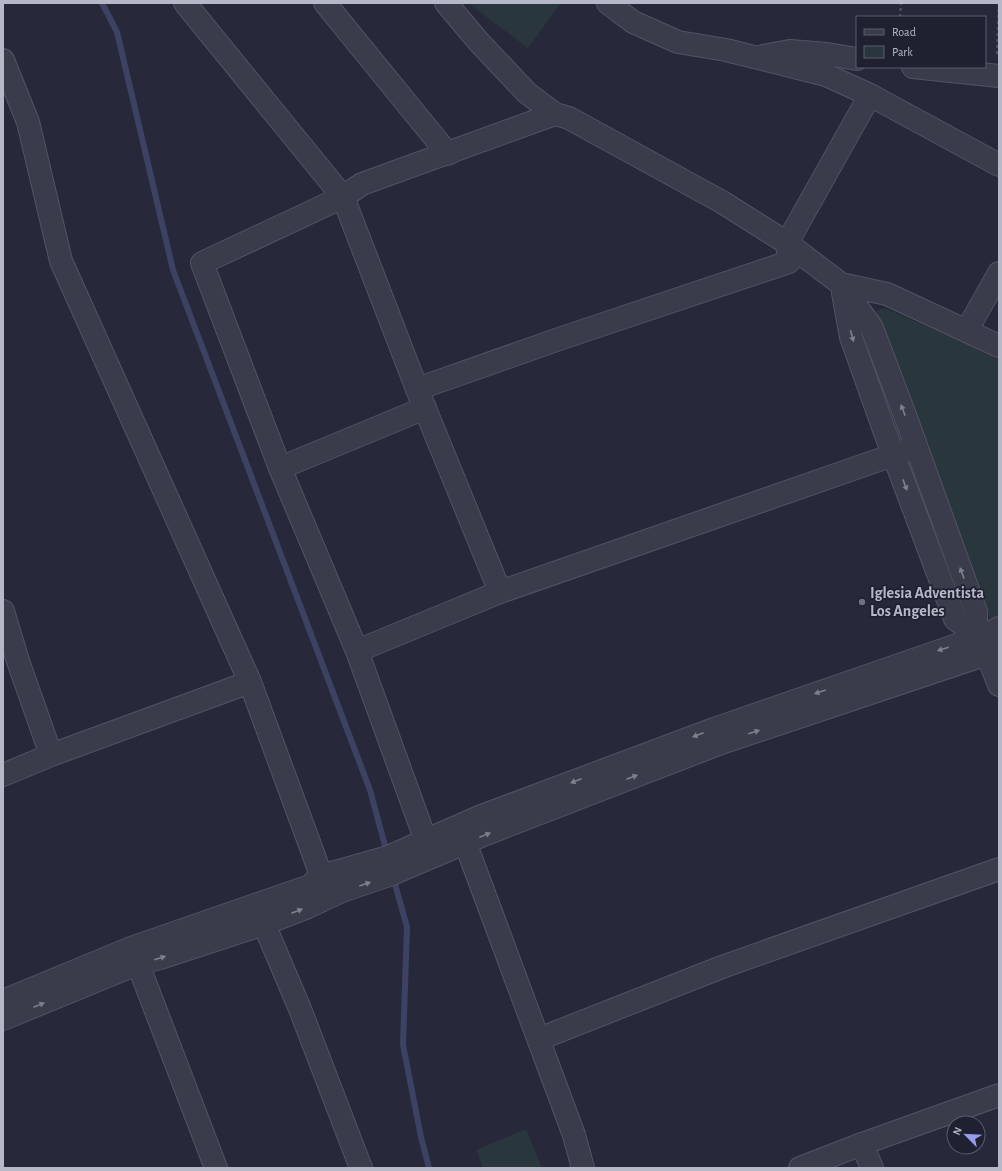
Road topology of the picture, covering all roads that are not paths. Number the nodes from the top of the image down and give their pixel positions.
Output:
1 (185, 3) edge
2 (325, 3) edge
3 (446, 3) edge
4 (608, 3) edge
5 (756, 58) junction
6 (856, 59) edge
7 (3, 60) edge
8 (924, 68) edge
9 (998, 75) edge
10 (870, 95) junction
11 (555, 114) junction
12 (448, 154) junction
13 (999, 165) edge
14 (343, 197) junction
15 (787, 243) junction
16 (999, 273) edge
17 (842, 284) junction
18 (967, 330) junction
19 (999, 346) edge
20 (421, 398) junction
21 (916, 447) junction
22 (894, 454) junction
23 (280, 468) junction
24 (500, 592) junction
25 (3, 611) edge
26 (991, 642) edge
27 (357, 651) junction
28 (250, 682) junction
29 (999, 685) edge
30 (51, 755) junction
31 (3, 775) edge
32 (426, 841) junction
33 (465, 842) junction
34 (999, 869) edge
35 (321, 876) junction
36 (328, 897) junction
37 (264, 924) junction
38 (134, 956) junction
39 (3, 1001) edge
40 (3, 1019) edge
41 (539, 1039) junction
42 (999, 1095) edge
43 (862, 1144) junction
44 (216, 1168) edge
45 (361, 1168) edge
46 (583, 1168) edge
47 (800, 1168) edge
48 (872, 1168) edge

1 - 14 street
2 - 12 street
3 - 11 street
4 - 5 street
5 - 6 street
5 - 10 street
7 - 28 street
8 - 9 street
10 - 13 street
10 - 15 street
11 - 12 street
11 - 15 street
12 - 14 street
14 - 20 street
14 - 23 street
15 - 17 street
15 - 20 street
16 - 18 street
17 - 18 street
21 -> 17 street
17 -> 22 street
18 - 19 street
20 - 23 street
20 - 24 street
21 - 22 street
26 -> 21 street
22 - 24 street
22 -> 26 street
23 - 27 street
24 - 27 street
25 - 30 street
26 - 29 street
26 -> 32 street
33 -> 26 street
27 - 32 street
28 - 30 street
28 - 35 street
30 - 31 street
32 - 35 street
36 -> 33 street
33 - 41 street
34 - 41 street
35 - 36 street
35 - 38 street
37 -> 36 street
38 -> 37 street
37 - 45 street
38 - 39 street
40 -> 38 street
38 - 44 street
41 - 46 street
42 - 43 street
43 - 47 street
43 - 48 street

